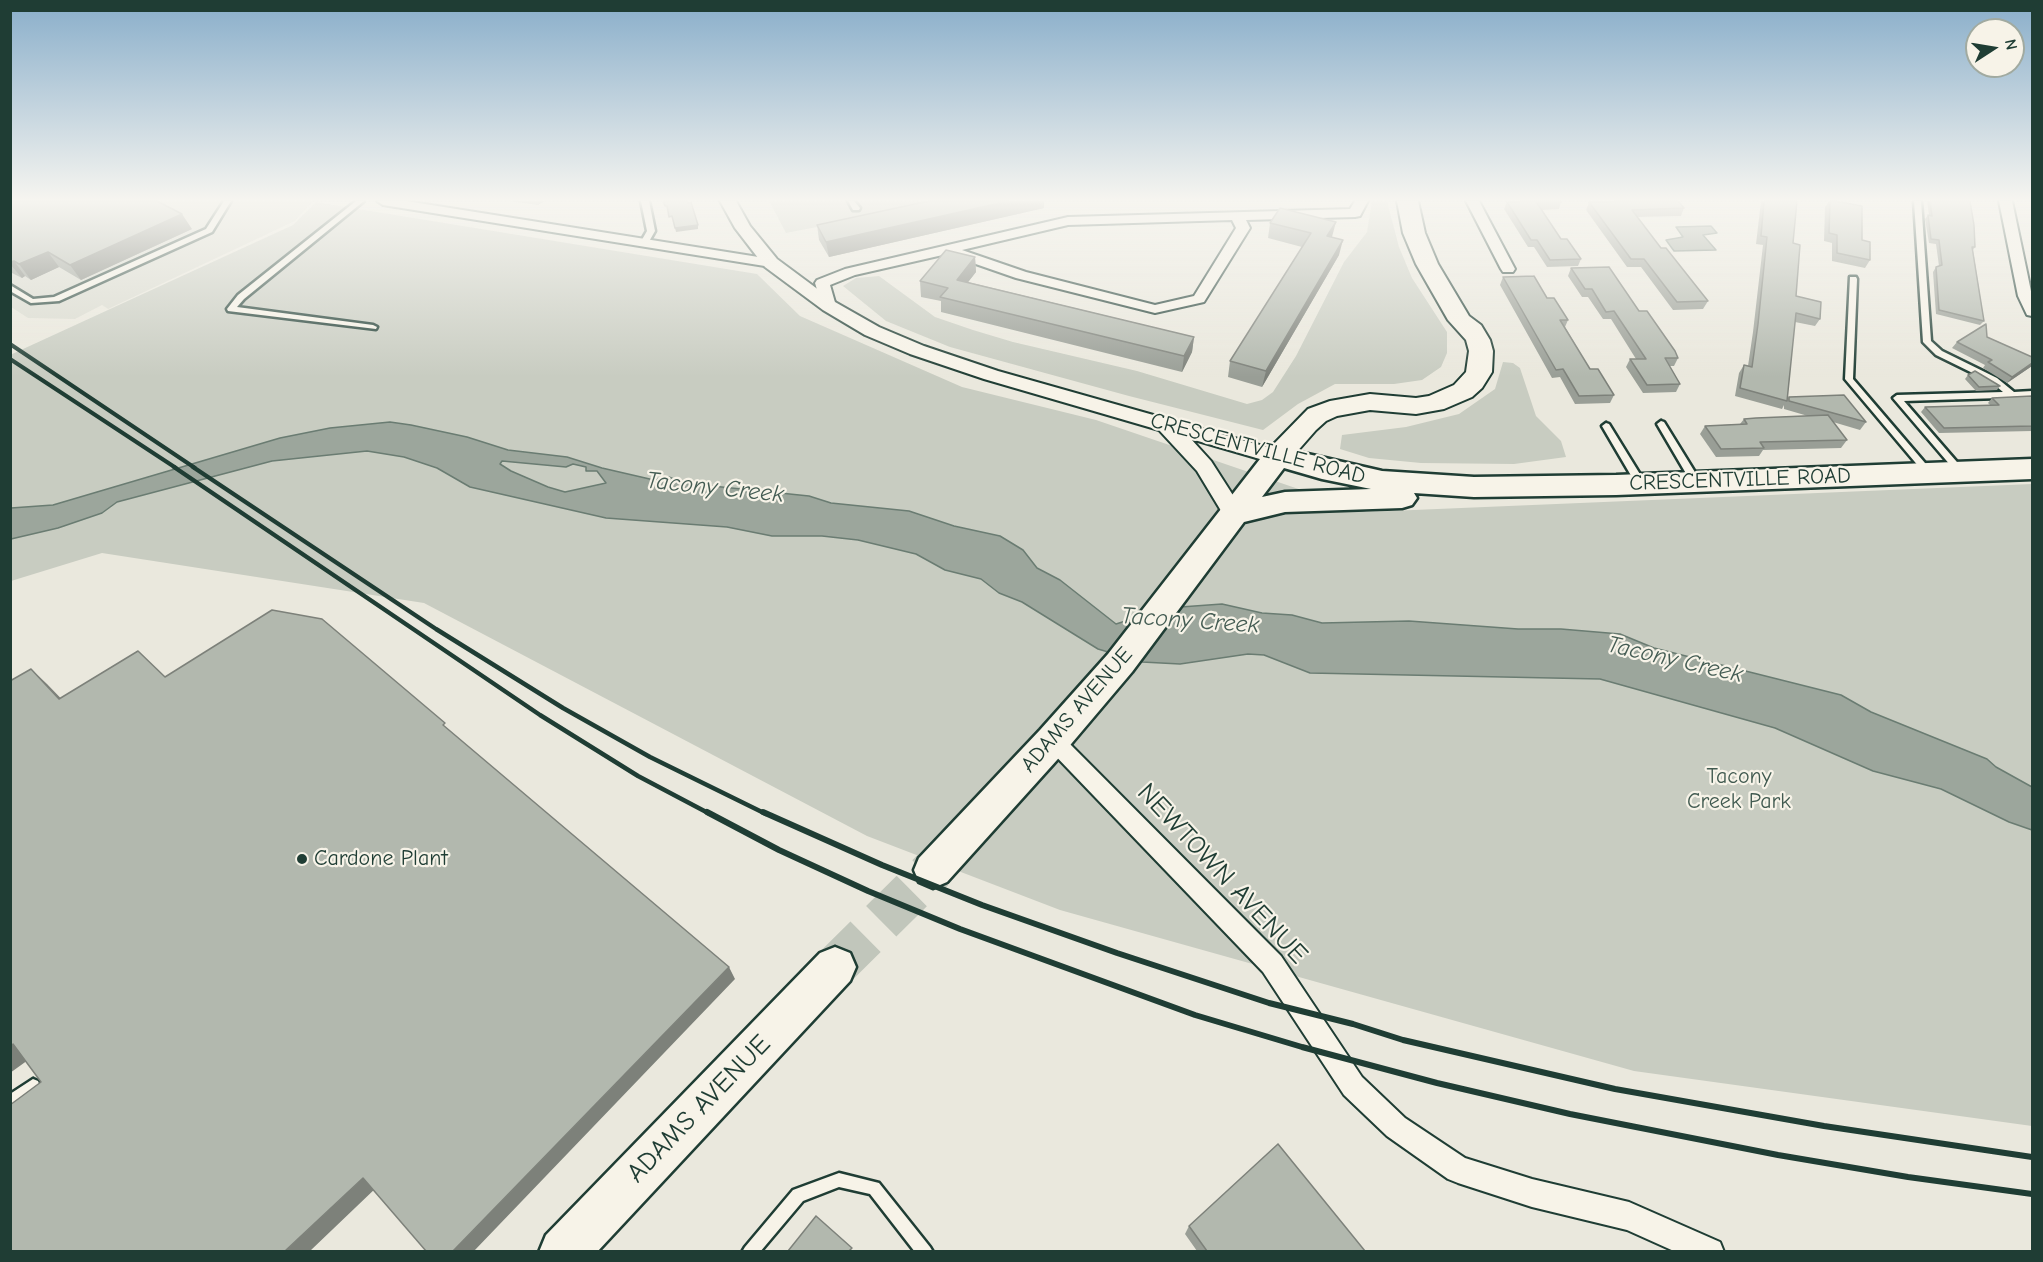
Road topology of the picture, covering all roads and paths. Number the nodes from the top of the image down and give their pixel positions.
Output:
1 (143, 260) edge
2 (287, 260) edge
3 (751, 260) edge
4 (769, 260) edge
5 (897, 260) edge
6 (978, 260) edge
7 (1223, 260) edge
8 (1426, 260) edge
9 (1503, 260) edge
10 (1921, 260) edge
11 (2017, 260) edge
12 (771, 263) junction
13 (1508, 269) dead end
14 (1853, 279) dead end
15 (10, 287) edge
16 (829, 306) junction
17 (2032, 312) edge
18 (373, 327) dead end
19 (2011, 394) junction
20 (2032, 394) edge
21 (1661, 424) dead end
22 (1165, 425) junction
23 (1606, 426) dead end
24 (1277, 457) junction
25 (2032, 469) edge
26 (1960, 472) junction
27 (1929, 473) junction
28 (1696, 482) junction
29 (1641, 484) junction
30 (1612, 485) junction
31 (1234, 514) junction
32 (1053, 740) junction
33 (933, 870) tunnel mouth
34 (835, 967) tunnel mouth
35 (33, 1086) edge
36 (10, 1103) edge
37 (563, 1251) edge
38 (750, 1251) edge
39 (925, 1251) edge
40 (1710, 1251) edge

1 - 15 lane
2 - 18 lane
3 - 12 street
4 - 12 street, CRESCENTVILLE ROAD
5 - 16 street
6 - 7 street
8 - 24 main road
9 - 13 street
10 - 19 lane
11 - 17 street
12 - 16 street, CRESCENTVILLE ROAD
14 - 27 lane
16 - 22 street, CRESCENTVILLE ROAD
19 - 20 lane
19 - 26 lane
21 - 28 lane
22 - 24 street, CRESCENTVILLE ROAD
22 - 31 street
23 - 29 lane
24 - 30 highway, CRESCENTVILLE ROAD
24 - 31 highway, ADAMS AVENUE
25 - 26 highway, CRESCENTVILLE ROAD
26 - 27 highway, CRESCENTVILLE ROAD
27 - 28 highway, CRESCENTVILLE ROAD
28 - 29 highway, CRESCENTVILLE ROAD
29 - 30 highway, CRESCENTVILLE ROAD
30 - 31 highway
31 - 32 highway, ADAMS AVENUE
32 - 33 highway, ADAMS AVENUE
32 - 40 street, NEWTOWN AVENUE
34 - 37 highway, ADAMS AVENUE
35 - 36 lane
38 - 39 lane

